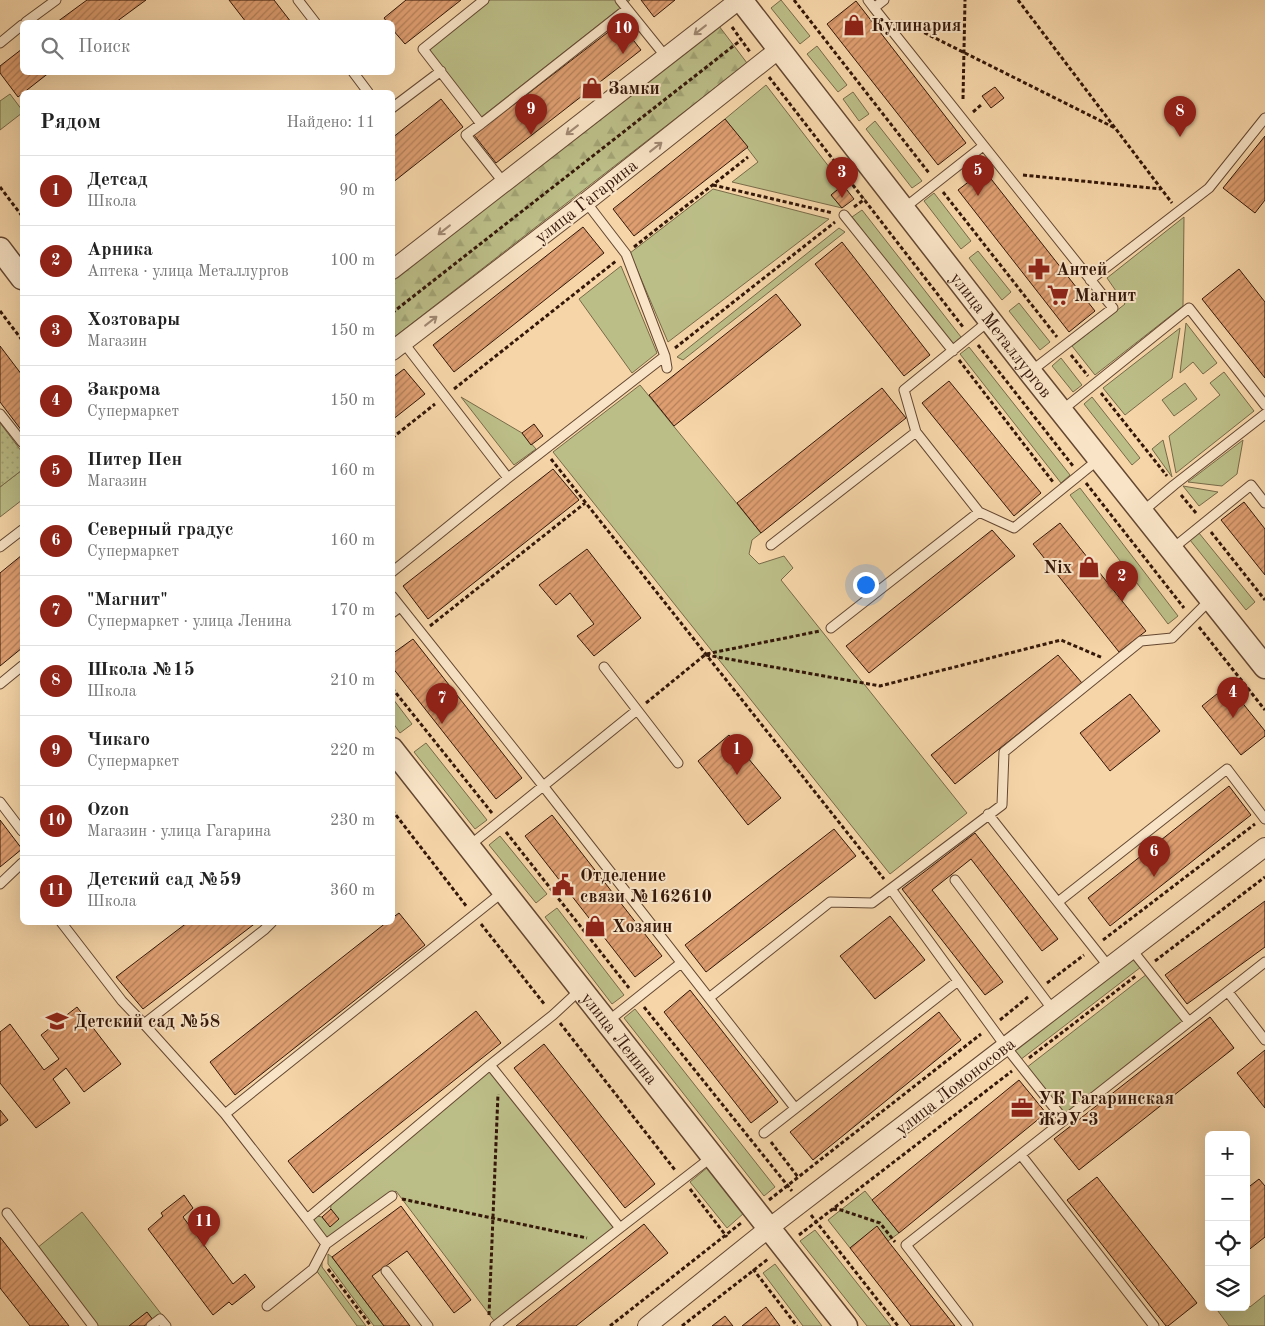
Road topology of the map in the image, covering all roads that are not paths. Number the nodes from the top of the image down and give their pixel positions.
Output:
1 (56, 0) edge
2 (298, 0) edge
3 (484, 0) edge
4 (620, 0) edge
5 (740, 0) edge
6 (868, 0) edge
7 (884, 0) edge
8 (874, 8) junction
9 (627, 9) junction
10 (29, 20) edge
11 (313, 20) edge
12 (20, 27) edge
13 (0, 42) edge
14 (778, 50) junction
15 (666, 57) junction
16 (441, 71) junction
17 (354, 75) edge
18 (366, 90) edge
19 (395, 106) edge
20 (1265, 118) edge
21 (481, 124) junction
22 (983, 146) junction
23 (504, 182) junction
24 (586, 202) junction
25 (902, 209) junction
26 (844, 215) road end
27 (0, 249) edge
28 (395, 268) edge
29 (20, 275) edge
30 (1090, 280) junction
31 (990, 320) junction
32 (398, 347) edge
33 (952, 352) junction
34 (665, 356) junction
35 (667, 368) dead end
36 (1030, 372) junction
37 (1265, 405) edge
38 (1061, 411) junction
39 (0, 414) edge
40 (1265, 414) edge
41 (916, 432) junction
42 (20, 439) edge
43 (1100, 458) junction
44 (508, 478) junction
45 (1265, 502) edge
46 (979, 512) junction
47 (1141, 512) junction
48 (20, 532) edge
49 (771, 545) dead end
50 (0, 547) edge
51 (1172, 549) junction
52 (395, 570) edge
53 (395, 600) edge
54 (1211, 600) junction
55 (400, 607) junction
56 (395, 611) edge
57 (831, 628) road end
58 (604, 667) dead end
59 (1265, 667) edge
60 (20, 668) edge
61 (0, 684) edge
62 (636, 711) junction
63 (395, 752) edge
64 (678, 763) dead end
65 (544, 787) junction
66 (0, 802) edge
67 (988, 814) junction
68 (1264, 818) edge
69 (20, 828) edge
70 (469, 846) junction
71 (1265, 847) edge
72 (20, 869) edge
73 (955, 880) dead end
74 (0, 884) edge
75 (891, 889) junction
76 (504, 891) junction
77 (1058, 902) junction
78 (63, 925) edge
79 (269, 925) edge
80 (1132, 950) junction
81 (1265, 962) edge
82 (681, 963) junction
83 (1110, 967) junction
84 (958, 980) junction
85 (582, 989) junction
86 (1228, 992) junction
87 (709, 998) junction
88 (1054, 1010) junction
89 (607, 1022) junction
90 (1189, 1022) junction
91 (144, 1024) junction
92 (1265, 1040) edge
93 (1006, 1047) junction
94 (490, 1065) junction
95 (795, 1108) junction
96 (225, 1114) junction
97 (1064, 1120) junction
98 (764, 1133) road end
99 (1021, 1155) junction
100 (713, 1156) junction
101 (392, 1196) road end
102 (7, 1214) dead end
103 (307, 1219) junction
104 (620, 1228) junction
105 (769, 1228) junction
106 (326, 1244) junction
107 (386, 1271) dead end
108 (267, 1306) dead end
109 (94, 1326) edge
110 (151, 1326) edge
111 (166, 1326) edge
112 (428, 1326) edge
113 (495, 1326) edge
114 (647, 1326) edge
115 (846, 1326) edge
116 (968, 1326) edge
117 (1154, 1326) edge

1 - 10 lane
2 - 11 lane
3 - 16 lane
4 - 9 lane
5 - 14 street, улица Металлургов
5 -> 15 street
6 - 8 lane
7 - 8 lane
8 - 22 lane
9 - 15 lane
9 - 21 lane
12 - 13 lane
24 -> 14 street, улица Гагарина
14 - 25 street, улица Металлургов
15 -> 23 street
16 - 19 lane
16 - 21 lane
17 - 18 lane
20 - 30 lane
21 - 23 lane
22 - 25 lane
22 - 30 lane
23 -> 28 street
32 -> 24 street, улица Гагарина
24 - 34 lane
25 - 31 street, улица Металлургов
26 - 33 lane
27 - 29 street
30 - 36 lane
31 - 33 lane
31 - 36 street, улица Металлургов
32 - 44 lane
33 - 41 lane
34 - 35 lane
34 - 44 lane
36 - 38 street, улица Металлургов
37 - 38 lane
38 - 43 street, улица Металлургов
39 - 42 lane
40 - 47 lane
41 - 46 lane
41 - 49 lane
43 - 46 lane
43 - 47 street, улица Металлургов
44 - 52 lane
45 - 51 lane
46 - 57 lane
47 - 51 street, улица Металлургов
48 - 50 lane
51 - 54 street, улица Металлургов
53 - 55 lane
54 - 59 street, улица Металлургов
54 - 67 lane
55 - 56 lane
55 - 65 lane
58 - 62 lane
60 - 61 lane
62 - 64 lane
62 - 65 lane
63 - 70 street, улица Ленина
65 - 70 lane
65 - 82 lane
66 - 69 lane
67 - 75 lane
67 - 77 lane
68 - 77 lane
70 - 76 street, улица Ленина
71 - 80 street, улица Ломоносова
72 - 74 lane
73 - 88 lane
75 - 84 lane
75 - 87 lane
76 - 85 street, улица Ленина
76 - 96 lane
77 - 83 lane
78 - 91 lane
79 - 91 lane
80 - 83 street, улица Ломоносова
80 - 90 lane
81 - 86 lane
82 - 87 lane
82 - 89 lane
83 - 88 street, улица Ломоносова
84 - 93 lane
84 - 95 lane
85 - 89 street, улица Ленина
85 - 94 lane
86 - 90 lane
86 - 92 lane
87 - 95 lane
88 - 93 street, улица Ломоносова
89 - 100 street, улица Ленина
90 - 97 lane
91 - 96 lane
93 - 97 lane
93 - 105 street, улица Ломоносова
94 - 103 lane
94 - 104 lane
95 - 98 lane
96 - 103 lane
97 - 99 lane
99 - 116 lane
99 - 117 lane
100 - 104 lane
100 - 105 street, улица Ленина
101 - 106 lane
102 - 109 lane
103 - 106 lane
104 - 113 lane
105 - 114 street, улица Ломоносова
105 - 115 street, улица Ленина
106 - 108 lane
107 - 112 lane
110 - 111 lane

